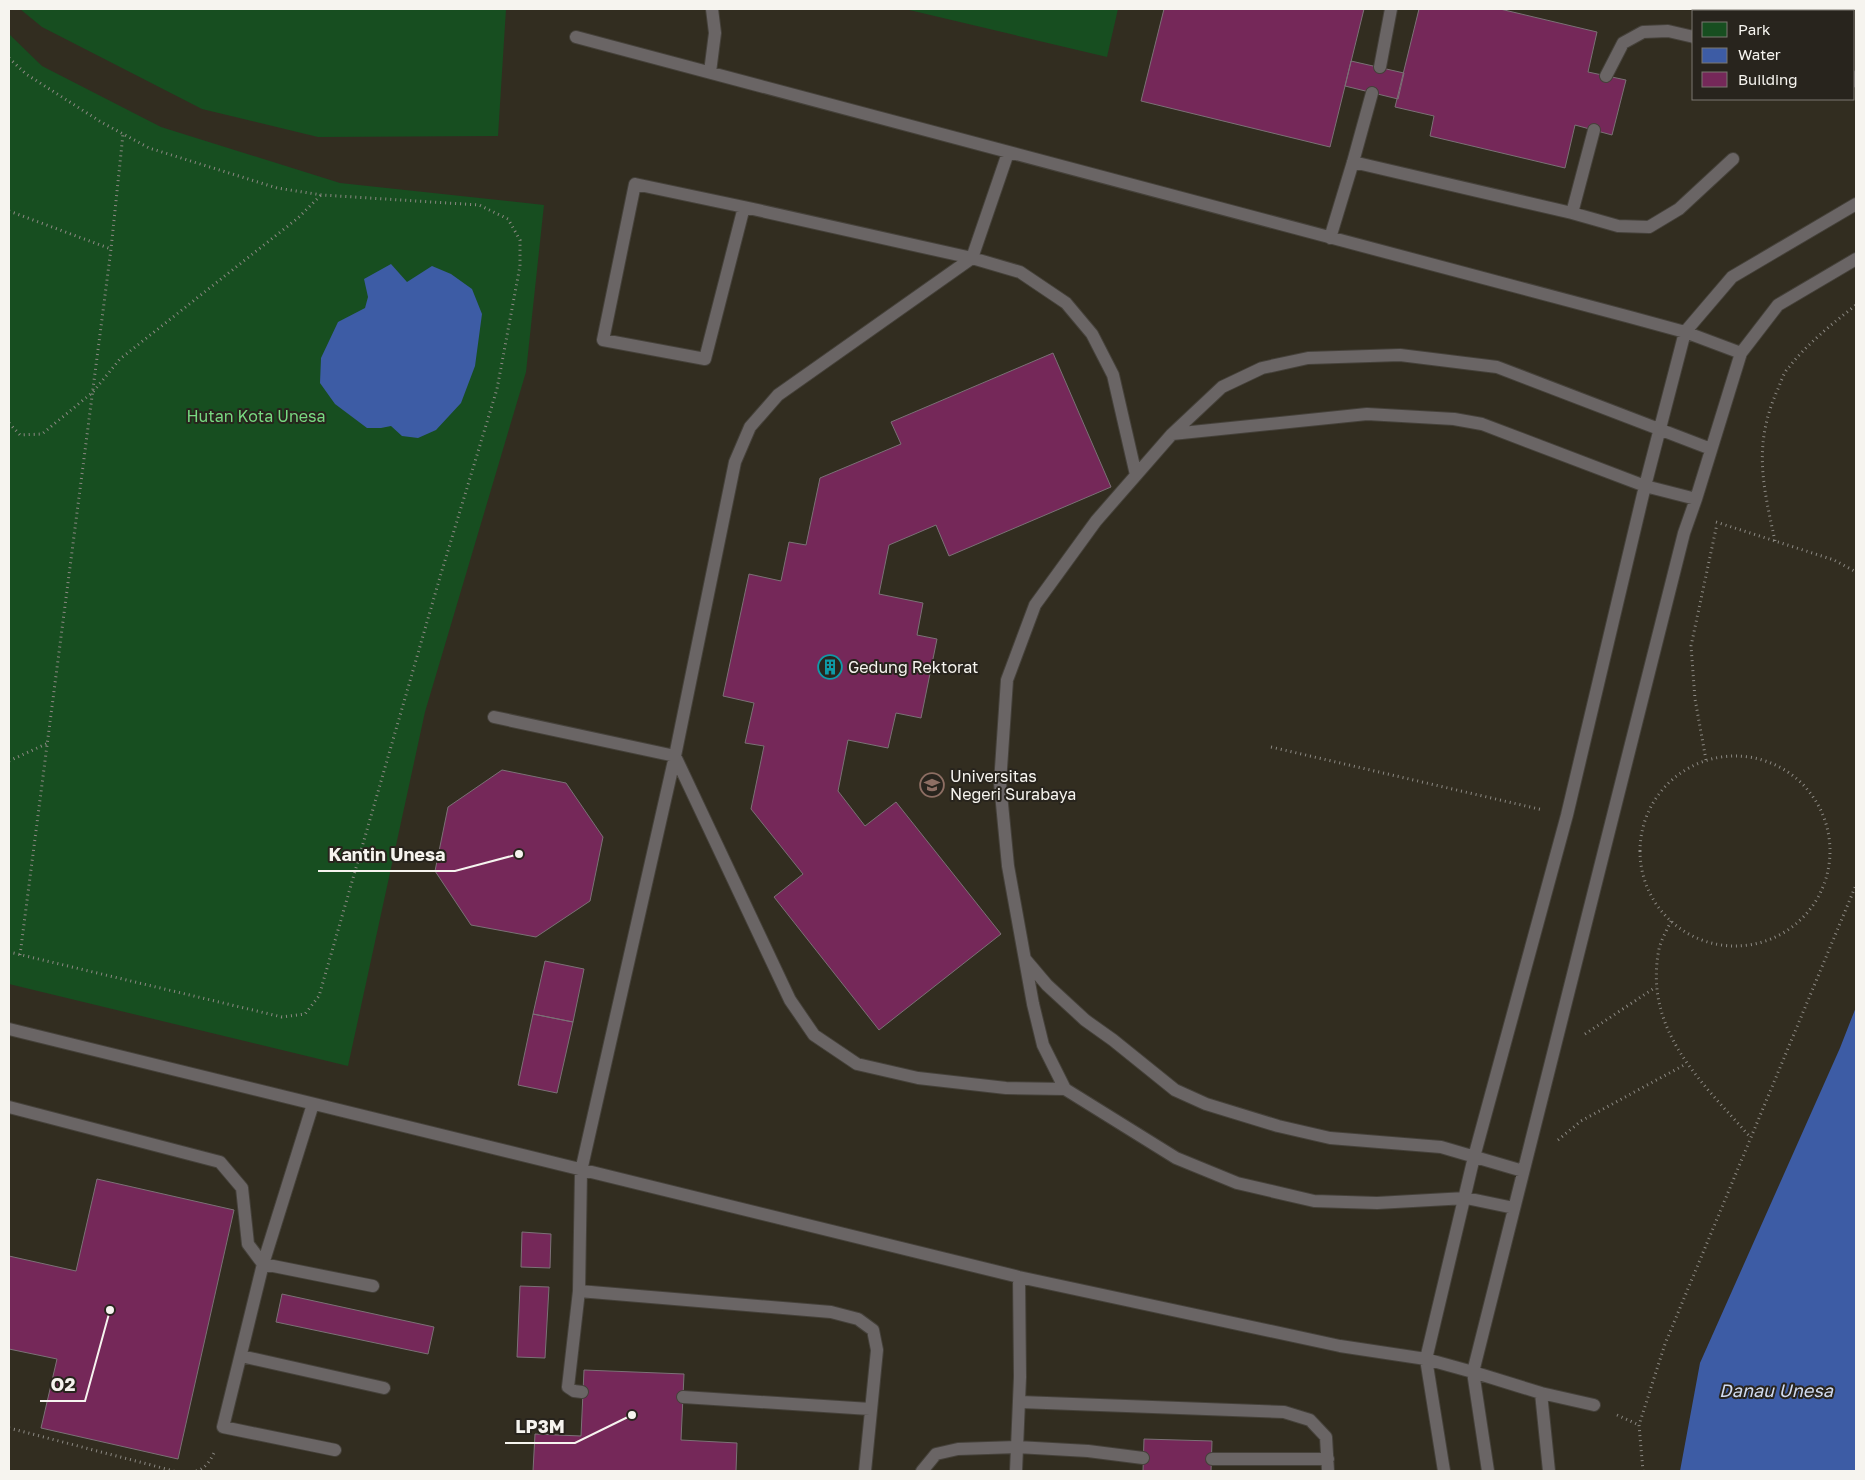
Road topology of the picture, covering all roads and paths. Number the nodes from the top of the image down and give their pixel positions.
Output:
1 (712, 9) edge
2 (1391, 9) edge
3 (576, 37) dead end
4 (1692, 37) edge
5 (9, 58) edge
6 (1380, 67) dead end
7 (710, 72) junction
8 (1606, 76) dead end
9 (1372, 93) dead end
10 (1594, 130) dead end
11 (123, 134) junction
12 (1008, 153) junction
13 (1733, 159) dead end
14 (1353, 162) junction
15 (322, 195) junction
16 (1856, 204) edge
17 (744, 207) junction
18 (9, 211) edge
19 (1572, 213) junction
20 (1330, 238) junction
21 (111, 249) junction
22 (972, 258) junction
23 (1856, 259) edge
24 (1856, 305) edge
25 (1685, 332) junction
26 (1741, 353) junction
27 (93, 392) junction
28 (9, 422) edge
29 (1660, 430) junction
30 (1172, 434) junction
31 (1711, 449) junction
32 (1136, 475) junction
33 (1646, 486) junction
34 (1696, 499) junction
35 (1691, 513) junction
36 (1717, 522) junction
37 (1775, 541) junction
38 (1856, 572) edge
39 (494, 717) dead end
40 (48, 743) junction
41 (1271, 747) dead end
42 (675, 756) junction
43 (1706, 760) junction
44 (9, 761) edge
45 (1567, 815) junction
46 (1856, 885) edge
47 (1671, 921) junction
48 (9, 952) edge
49 (20, 954) junction
50 (1025, 959) junction
51 (1656, 987) junction
52 (9, 1028) edge
53 (1552, 1056) junction
54 (1686, 1064) junction
55 (1065, 1089) junction
56 (313, 1104) junction
57 (9, 1107) edge
58 (1751, 1138) junction
59 (1474, 1157) junction
60 (581, 1171) junction
61 (1523, 1171) junction
62 (1466, 1198) junction
63 (1514, 1208) junction
64 (263, 1264) junction
65 (1019, 1277) junction
66 (373, 1286) dead end
67 (579, 1291) junction
68 (241, 1356) junction
69 (1426, 1359) junction
70 (1473, 1372) junction
71 (384, 1388) dead end
72 (582, 1392) dead end
73 (1542, 1393) junction
74 (683, 1397) dead end
75 (1020, 1402) junction
76 (1594, 1405) dead end
77 (870, 1409) junction
78 (9, 1428) edge
79 (1017, 1447) junction
80 (335, 1450) dead end
81 (1144, 1458) dead end
82 (1212, 1459) dead end
83 (1328, 1465) edge
84 (174, 1471) edge
85 (865, 1471) edge
86 (922, 1471) edge
87 (1016, 1471) edge
88 (1444, 1471) edge
89 (1488, 1471) edge
90 (1549, 1471) edge
91 (1643, 1471) edge

1 - 7 lane
2 - 6 lane
3 - 7 lane
4 - 8 lane
5 - 11 path
7 - 12 lane
9 - 14 lane
10 - 19 lane
11 - 15 path
11 - 21 path
12 - 20 lane
12 - 22 lane
13 - 19 lane
14 - 19 lane
14 - 20 lane
15 - 27 path
15 - 49 path
16 - 25 lane
17 - 17 lane
17 - 22 lane
18 - 21 path
20 - 25 lane
21 - 27 path
22 - 32 lane
22 - 42 lane
23 - 26 lane
24 - 37 path
25 - 26 lane
25 - 29 lane
26 - 31 lane
27 - 28 path
27 - 40 path
29 - 30 lane
29 - 31 lane
29 - 33 lane
30 - 32 lane
30 - 33 lane
31 - 34 lane
32 - 50 lane
33 - 34 lane
33 - 45 lane
34 - 35 lane
35 - 36 path
35 - 53 lane
36 - 37 path
36 - 43 path
37 - 38 path
39 - 42 lane
40 - 44 path
40 - 49 path
41 - 45 path
42 - 55 lane
42 - 60 lane
43 - 47 path
43 - 47 path
45 - 59 lane
46 - 58 path
47 - 51 path
48 - 49 path
50 - 55 lane
50 - 59 lane
51 - 53 path
51 - 54 path
52 - 56 lane
53 - 61 lane
54 - 58 path
54 - 61 path
55 - 62 lane
56 - 60 lane
56 - 64 lane
57 - 64 lane
58 - 91 path
59 - 61 lane
59 - 62 lane
60 - 65 lane
60 - 67 lane
61 - 63 lane
62 - 63 lane
62 - 69 lane
63 - 70 lane
64 - 66 lane
64 - 68 lane
65 - 69 lane
65 - 75 lane
67 - 72 lane
67 - 77 lane
68 - 71 lane
68 - 80 lane
69 - 70 lane
69 - 88 lane
70 - 73 lane
70 - 89 lane
73 - 76 lane
73 - 90 lane
74 - 77 lane
75 - 79 lane
75 - 83 lane
77 - 85 lane
78 - 84 path
79 - 81 lane
79 - 86 lane
79 - 87 lane
82 - 83 lane

